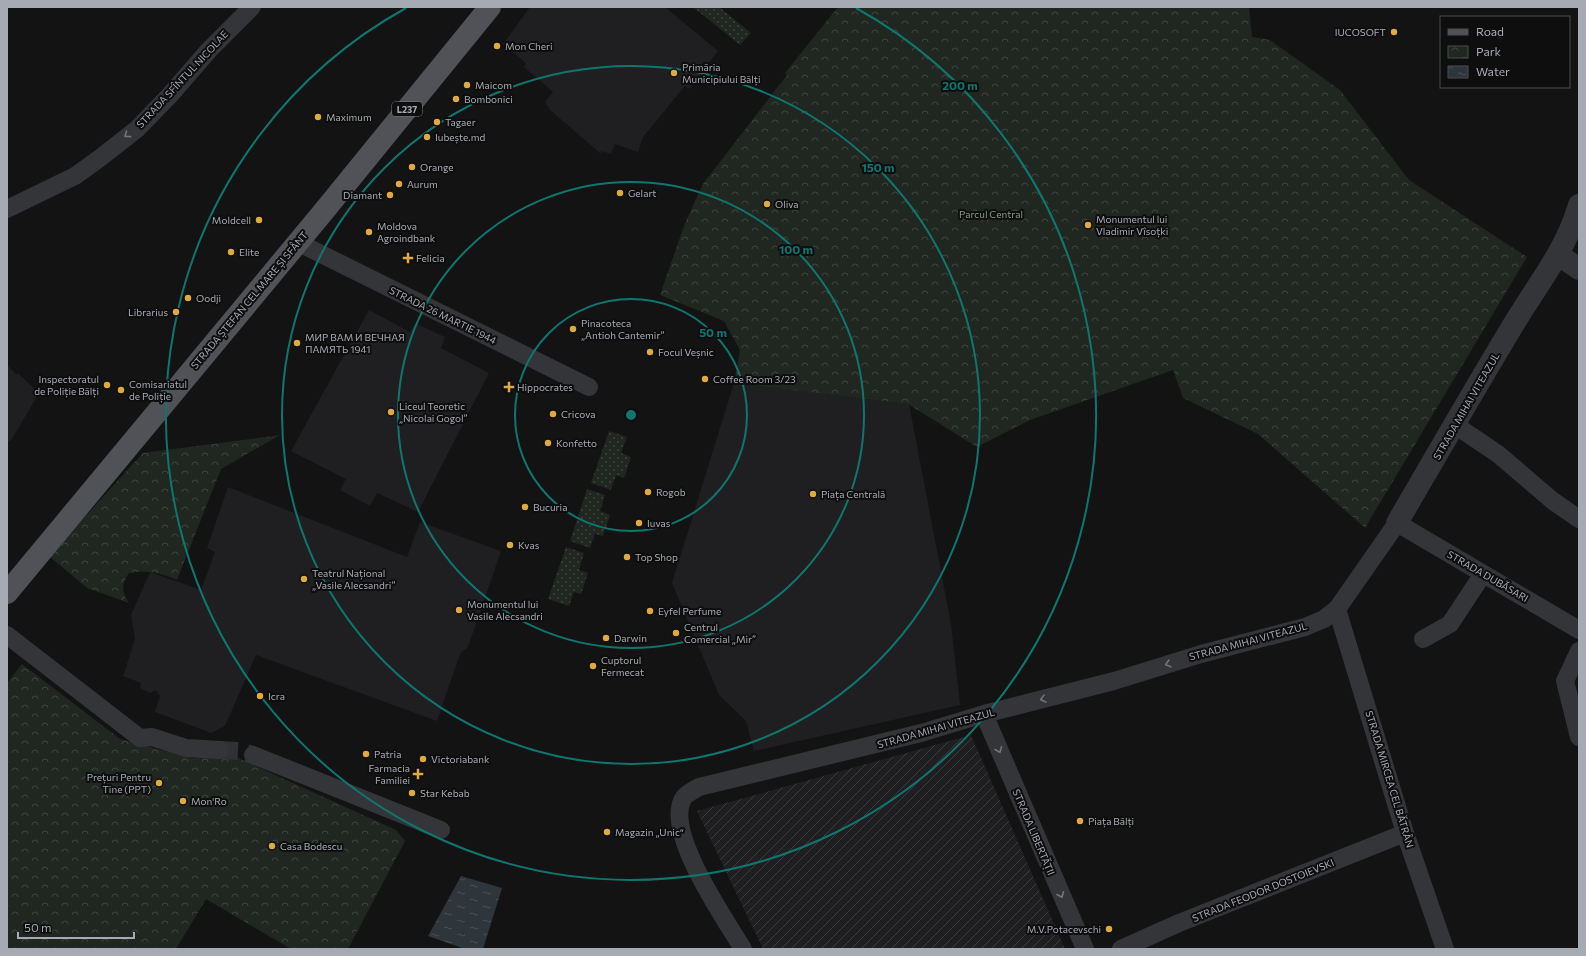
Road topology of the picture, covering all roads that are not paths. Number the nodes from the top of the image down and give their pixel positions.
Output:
1 (252, 7) edge
2 (490, 7) edge
3 (1579, 205) edge
4 (7, 209) edge
5 (297, 242) junction
6 (1559, 255) junction
7 (1579, 269) edge
8 (589, 387) dead end
9 (1455, 425) junction
10 (1579, 519) edge
11 (1397, 523) junction
12 (1483, 574) junction
13 (7, 593) edge
14 (1337, 609) junction
15 (1579, 630) edge
16 (7, 635) edge
17 (1423, 639) dead end
18 (1579, 651) edge
19 (984, 714) junction
20 (1579, 737) edge
21 (220, 750) tunnel mouth
22 (253, 755) tunnel mouth
23 (441, 830) dead end
24 (1405, 833) junction
25 (743, 949) edge
26 (1085, 949) edge
27 (1121, 949) edge
28 (1445, 949) edge

1 -> 4 street, STRADA SFÎNTUL NICOLAE
2 - 5 main road, STRADA ȘTEFAN CEL MARE ȘI SFÂNT / L237
3 - 6 street, STRADA MIHAI VITEAZUL
5 - 8 street, STRADA 26 MARTIE 1944
5 - 13 main road, STRADA ȘTEFAN CEL MARE ȘI SFÂNT / L237
6 - 7 street
6 - 9 street, STRADA MIHAI VITEAZUL
9 - 10 street
9 - 11 street, STRADA MIHAI VITEAZUL
11 - 12 street, STRADA DUBĂSARI
11 - 14 street, STRADA MIHAI VITEAZUL
12 - 15 street, STRADA DUBĂSARI
12 - 17 street
14 -> 19 street, STRADA MIHAI VITEAZUL
14 - 24 street, STRADA MIRCEA CEL BĂTRÂN
16 - 21 street
18 - 20 street
19 - 25 street, STRADA MIHAI VITEAZUL
19 -> 26 street, STRADA LIBERTĂȚII
22 - 23 street
24 - 27 street, STRADA FЕODOR DOSTOIEVSKI
24 - 28 street, STRADA MIRCEA CEL BĂTRÂN

